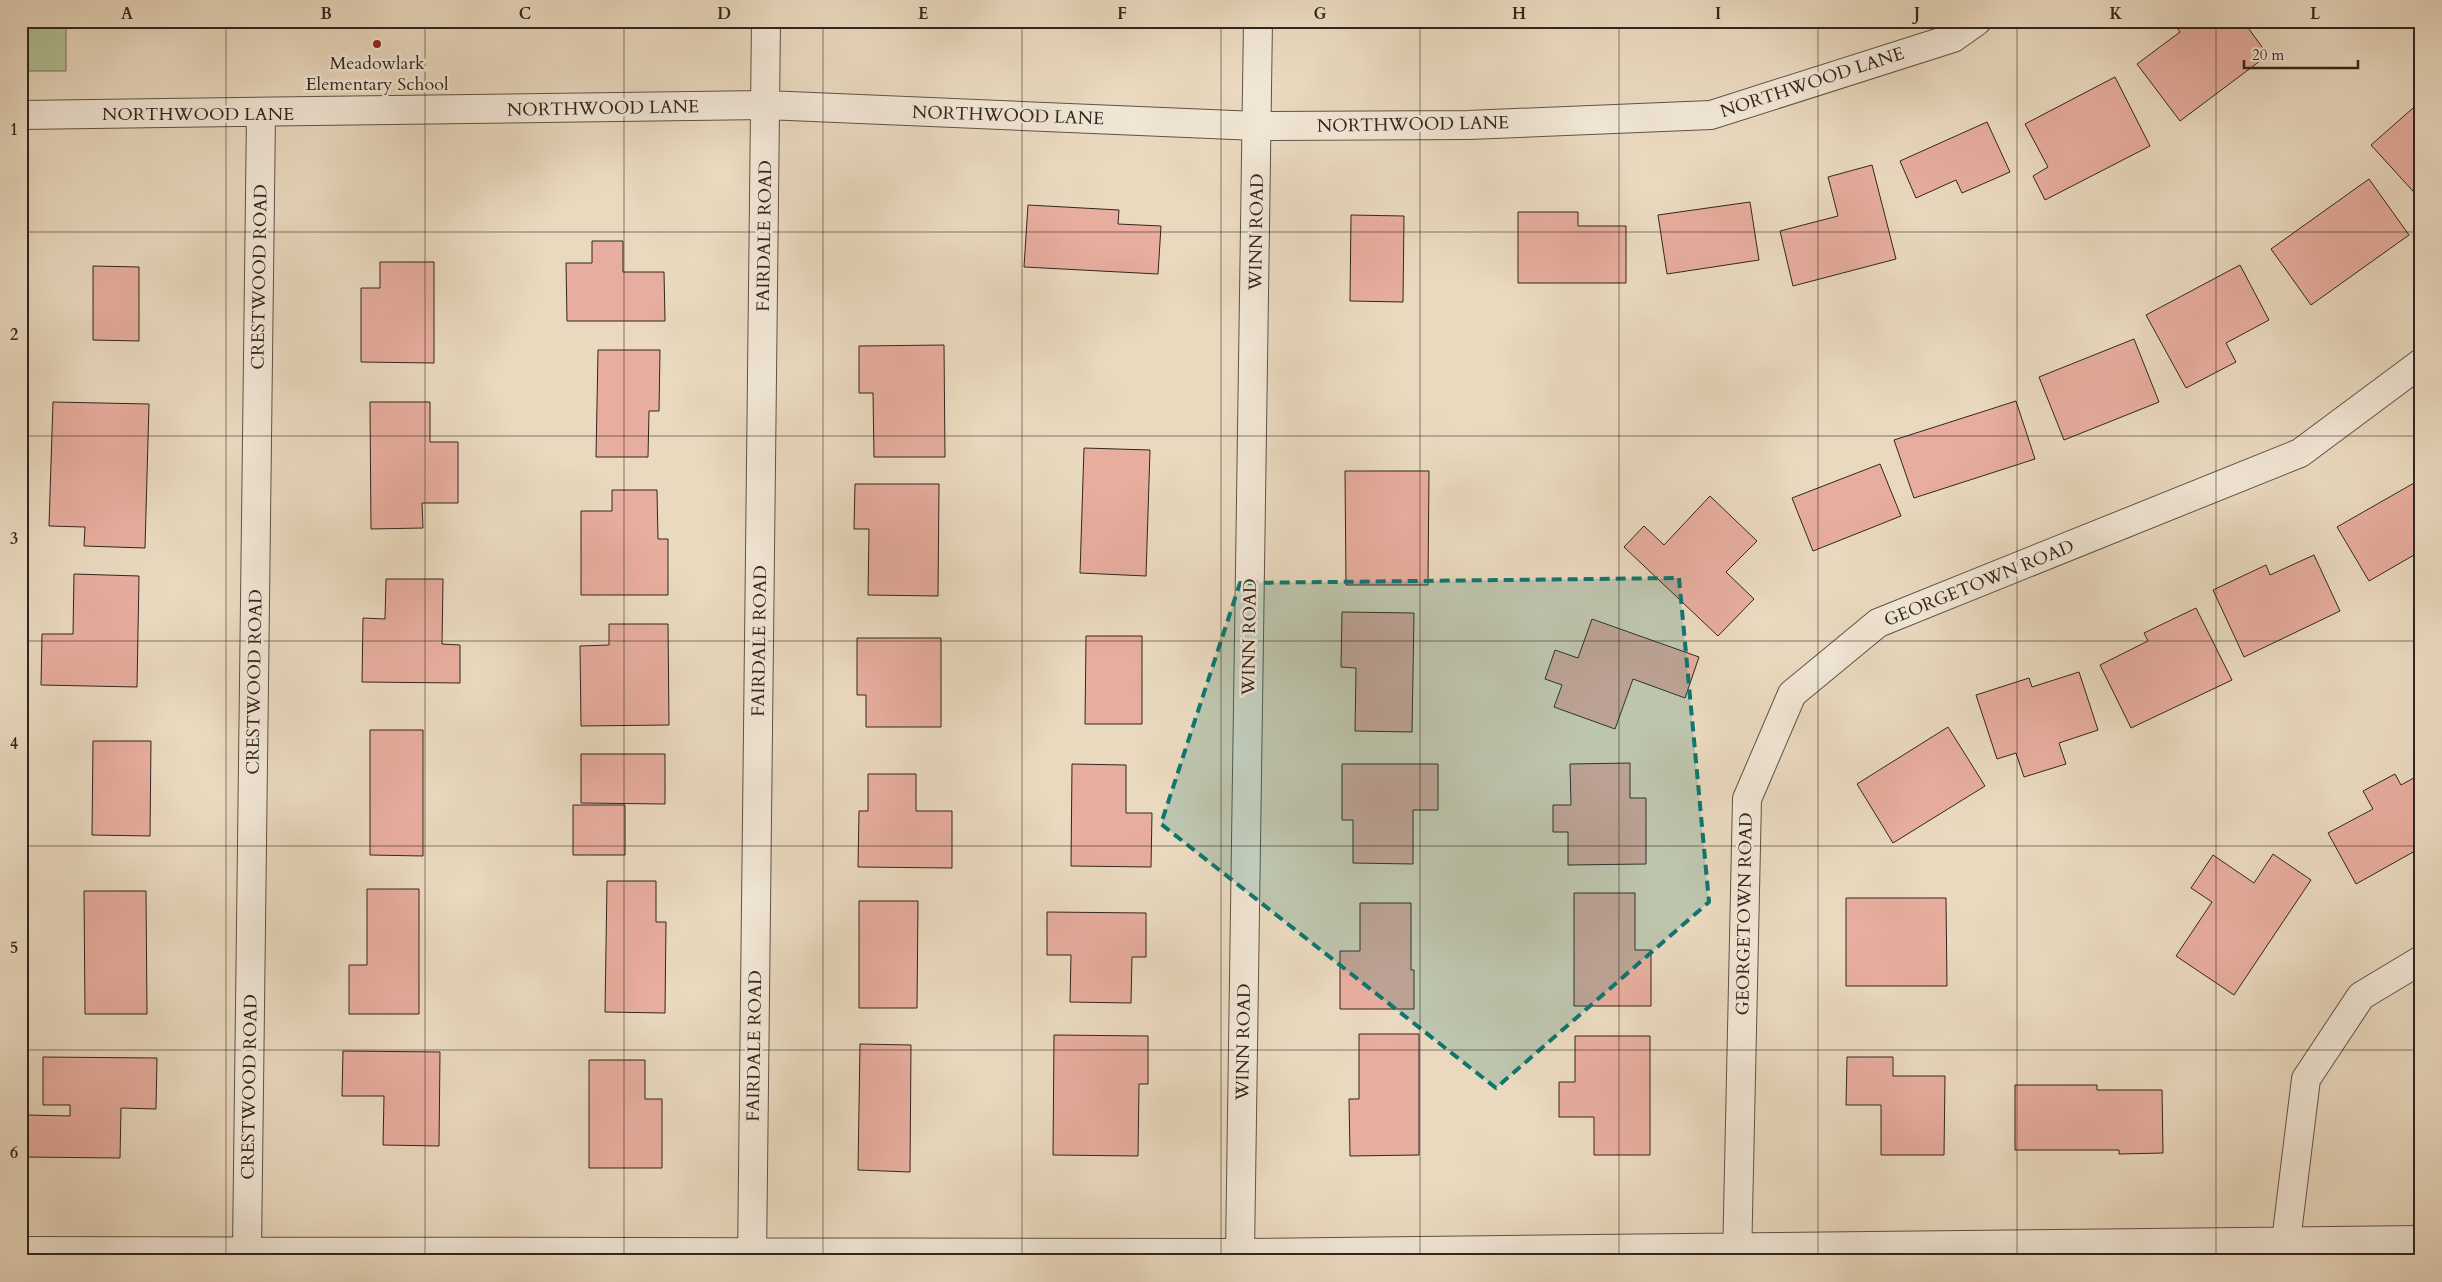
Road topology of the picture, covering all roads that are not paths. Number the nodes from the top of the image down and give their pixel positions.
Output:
1 (766, 21) edge
2 (1258, 21) edge
3 (1977, 21) edge
4 (766, 105) junction
5 (261, 114) junction
6 (21, 115) edge
7 (1257, 126) junction
8 (2421, 363) edge
9 (2421, 960) edge
10 (2421, 1240) edge
11 (2286, 1241) junction
12 (247, 1250) junction
13 (21, 1251) edge
14 (1240, 1253) junction
15 (1737, 1254) edge
16 (752, 1257) edge

1 - 4 street, FAIRDALE ROAD
2 - 7 street, WINN ROAD
3 - 7 street, NORTHWOOD LANE
4 - 5 street, NORTHWOOD LANE
4 - 7 street, NORTHWOOD LANE
4 - 16 street, FAIRDALE ROAD
5 - 6 street, NORTHWOOD LANE
5 - 12 street, CRESTWOOD ROAD
7 - 14 street, WINN ROAD
8 - 15 street, GEORGETOWN ROAD
9 - 11 street
10 - 11 street
11 - 15 street
12 - 13 street
12 - 16 street
14 - 15 street
14 - 16 street

